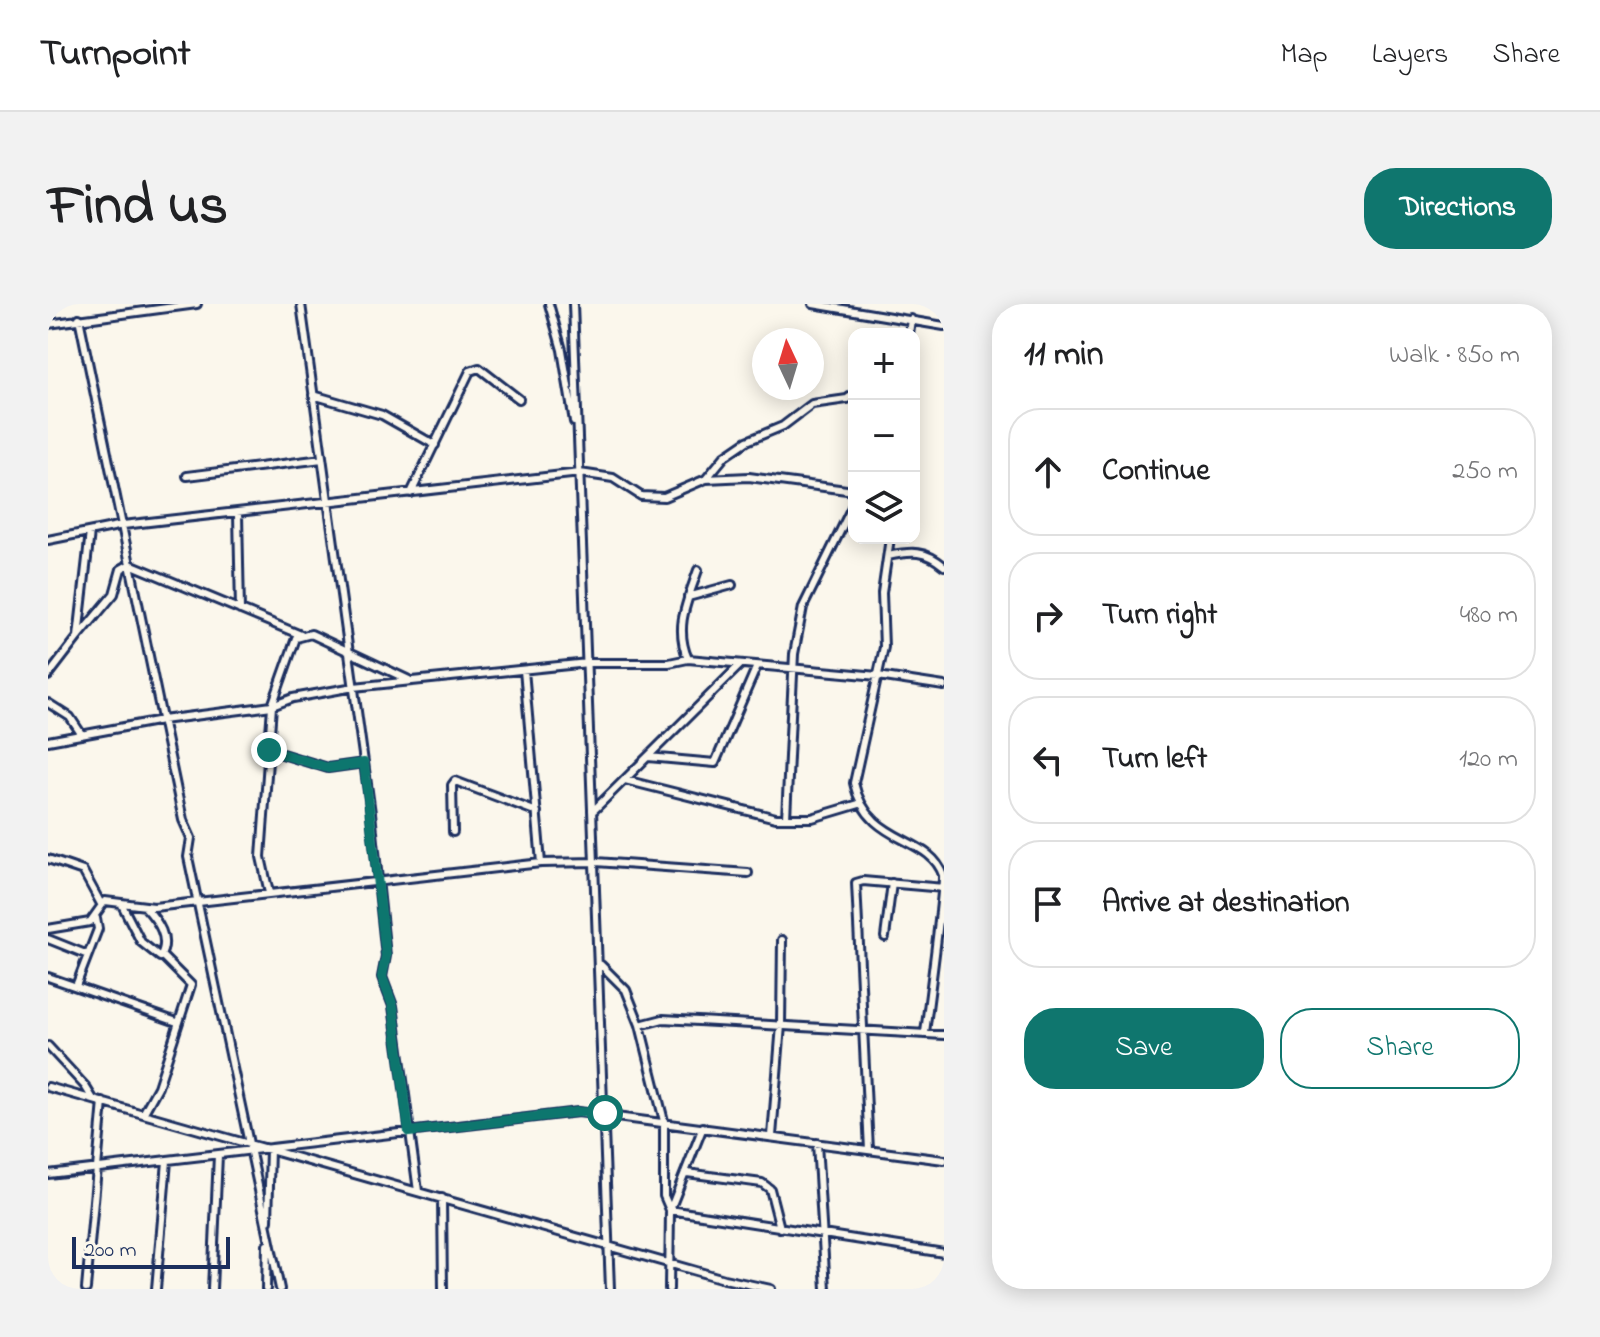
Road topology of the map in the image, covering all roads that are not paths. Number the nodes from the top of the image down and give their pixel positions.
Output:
1 (197, 304) edge
2 (301, 304) edge
3 (549, 304) edge
4 (573, 304) edge
5 (813, 304) edge
6 (79, 318) junction
7 (911, 319) junction
8 (48, 324) edge
9 (944, 326) edge
10 (910, 328) edge
11 (313, 395) junction
12 (848, 398) edge
13 (519, 399) dead end
14 (435, 445) junction
15 (579, 449) junction
16 (322, 459) junction
17 (580, 473) junction
18 (187, 476) dead end
19 (706, 479) junction
20 (848, 490) edge
21 (411, 493) junction
22 (328, 503) junction
23 (238, 514) junction
24 (848, 515) edge
25 (123, 525) junction
26 (90, 532) junction
27 (48, 540) edge
28 (889, 544) edge
29 (888, 556) junction
30 (130, 564) junction
31 (944, 566) edge
32 (698, 570) dead end
33 (732, 585) dead end
34 (688, 597) junction
35 (240, 610) junction
36 (301, 635) junction
37 (78, 637) junction
38 (349, 651) junction
39 (688, 659) junction
40 (588, 663) junction
41 (740, 665) junction
42 (757, 666) junction
43 (795, 667) junction
44 (524, 670) junction
45 (48, 676) edge
46 (878, 676) junction
47 (412, 681) junction
48 (944, 686) edge
49 (354, 687) junction
50 (48, 703) edge
51 (272, 706) junction
52 (162, 720) junction
53 (82, 735) junction
54 (48, 741) edge
55 (269, 750) junction
56 (648, 757) junction
57 (364, 763) junction
58 (625, 780) junction
59 (859, 804) junction
60 (594, 810) junction
61 (537, 812) junction
62 (786, 818) junction
63 (453, 832) dead end
64 (48, 859) edge
65 (596, 862) junction
66 (541, 863) junction
67 (748, 873) dead end
68 (944, 876) edge
69 (378, 880) junction
70 (892, 883) junction
71 (944, 888) edge
72 (269, 893) junction
73 (199, 901) junction
74 (101, 904) junction
75 (122, 905) junction
76 (145, 907) junction
77 (96, 918) junction
78 (48, 929) edge
79 (885, 937) dead end
80 (48, 939) edge
81 (782, 940) dead end
82 (88, 955) junction
83 (162, 956) junction
84 (600, 964) junction
85 (48, 977) edge
86 (76, 986) junction
87 (177, 1022) junction
88 (640, 1025) junction
89 (781, 1025) junction
90 (863, 1029) junction
91 (925, 1033) junction
92 (944, 1035) edge
93 (48, 1046) edge
94 (48, 1087) edge
95 (93, 1099) junction
96 (103, 1102) junction
97 (605, 1113) junction
98 (143, 1114) junction
99 (664, 1121) junction
100 (703, 1127) junction
101 (409, 1132) junction
102 (772, 1136) junction
103 (249, 1143) junction
104 (817, 1143) junction
105 (270, 1149) junction
106 (869, 1150) junction
107 (250, 1152) junction
108 (218, 1155) junction
109 (944, 1158) edge
110 (167, 1161) junction
111 (97, 1168) junction
112 (687, 1173) junction
113 (48, 1174) edge
114 (418, 1191) junction
115 (442, 1198) junction
116 (670, 1210) junction
117 (780, 1228) junction
118 (268, 1232) junction
119 (823, 1237) junction
120 (609, 1246) junction
121 (944, 1253) edge
122 (667, 1263) junction
123 (736, 1285) edge
124 (86, 1289) edge
125 (156, 1289) edge
126 (212, 1289) edge
127 (266, 1289) edge
128 (280, 1289) edge
129 (443, 1289) edge
130 (610, 1289) edge
131 (669, 1289) edge
132 (771, 1289) edge
133 (826, 1289) edge

1 - 6 street
2 - 11 street
3 - 15 street
4 - 15 street
5 - 7 street
6 - 8 street
6 - 25 street
7 - 9 street
7 - 10 street
11 - 14 street
11 - 16 street
12 - 19 street
13 - 14 street
14 - 21 street
15 - 17 street
16 - 18 street
16 - 22 street
17 - 19 street
17 - 21 street
17 - 40 street
19 - 20 street
21 - 22 street
22 - 23 street
22 - 38 street
23 - 25 street
23 - 35 street
24 - 43 street
25 - 26 street
25 - 30 street
26 - 27 street
26 - 37 street
28 - 29 street
29 - 31 street
29 - 46 street
30 - 35 street
30 - 37 street
30 - 52 street
32 - 34 street
33 - 34 street
34 - 39 street
35 - 36 street
36 - 38 street
36 - 51 street
37 - 45 street
38 - 47 street
38 - 49 street
39 - 40 street
39 - 41 street
40 - 44 street
40 - 60 street
41 - 42 street
41 - 56 street
42 - 43 street
42 - 56 street
43 - 46 street
43 - 62 street
44 - 47 street
44 - 61 street
46 - 48 street
46 - 59 street
47 - 49 street
49 - 51 street
49 - 57 street
50 - 53 street
51 - 52 street
51 - 55 street
52 - 53 street
52 - 73 street
53 - 54 street
55 - 57 street
55 - 72 street
56 - 58 street
57 - 69 street
58 - 60 street
58 - 62 street
59 - 62 street
59 - 68 street
60 - 65 street
61 - 63 street
61 - 66 street
64 - 74 street
65 - 66 street
65 - 67 street
65 - 84 street
66 - 69 street
68 - 71 street
69 - 72 street
69 - 101 street
70 - 71 street
70 - 79 street
70 - 90 street
71 - 91 street
72 - 73 street
73 - 76 street
73 - 103 street
74 - 75 street
74 - 77 street
75 - 76 street
75 - 83 street
76 - 83 street
77 - 78 street
77 - 82 street
80 - 82 street
81 - 89 street
82 - 86 street
83 - 87 street
84 - 88 street
84 - 97 street
85 - 86 street
86 - 87 street
87 - 98 street
88 - 89 street
88 - 99 street
89 - 90 street
89 - 102 street
90 - 91 street
90 - 106 street
91 - 92 street
93 - 95 street
94 - 95 street
95 - 96 street
96 - 98 street
96 - 111 street
97 - 99 street
97 - 101 street
97 - 120 street
98 - 103 street
99 - 100 street
99 - 116 street
100 - 102 street
100 - 112 street
101 - 105 street
101 - 114 street
102 - 104 street
103 - 105 street
103 - 107 street
104 - 106 street
104 - 119 street
105 - 107 street
105 - 114 street
105 - 118 street
106 - 109 street
107 - 108 street
107 - 118 street
108 - 110 street
108 - 126 street
110 - 111 street
110 - 125 street
111 - 113 street
111 - 124 street
112 - 116 street
112 - 117 street
114 - 115 street
115 - 120 street
115 - 129 street
116 - 117 street
116 - 122 street
117 - 119 street
118 - 127 street
118 - 128 street
119 - 121 street
119 - 133 street
120 - 122 street
120 - 130 street
122 - 123 street
122 - 131 street
123 - 132 street

